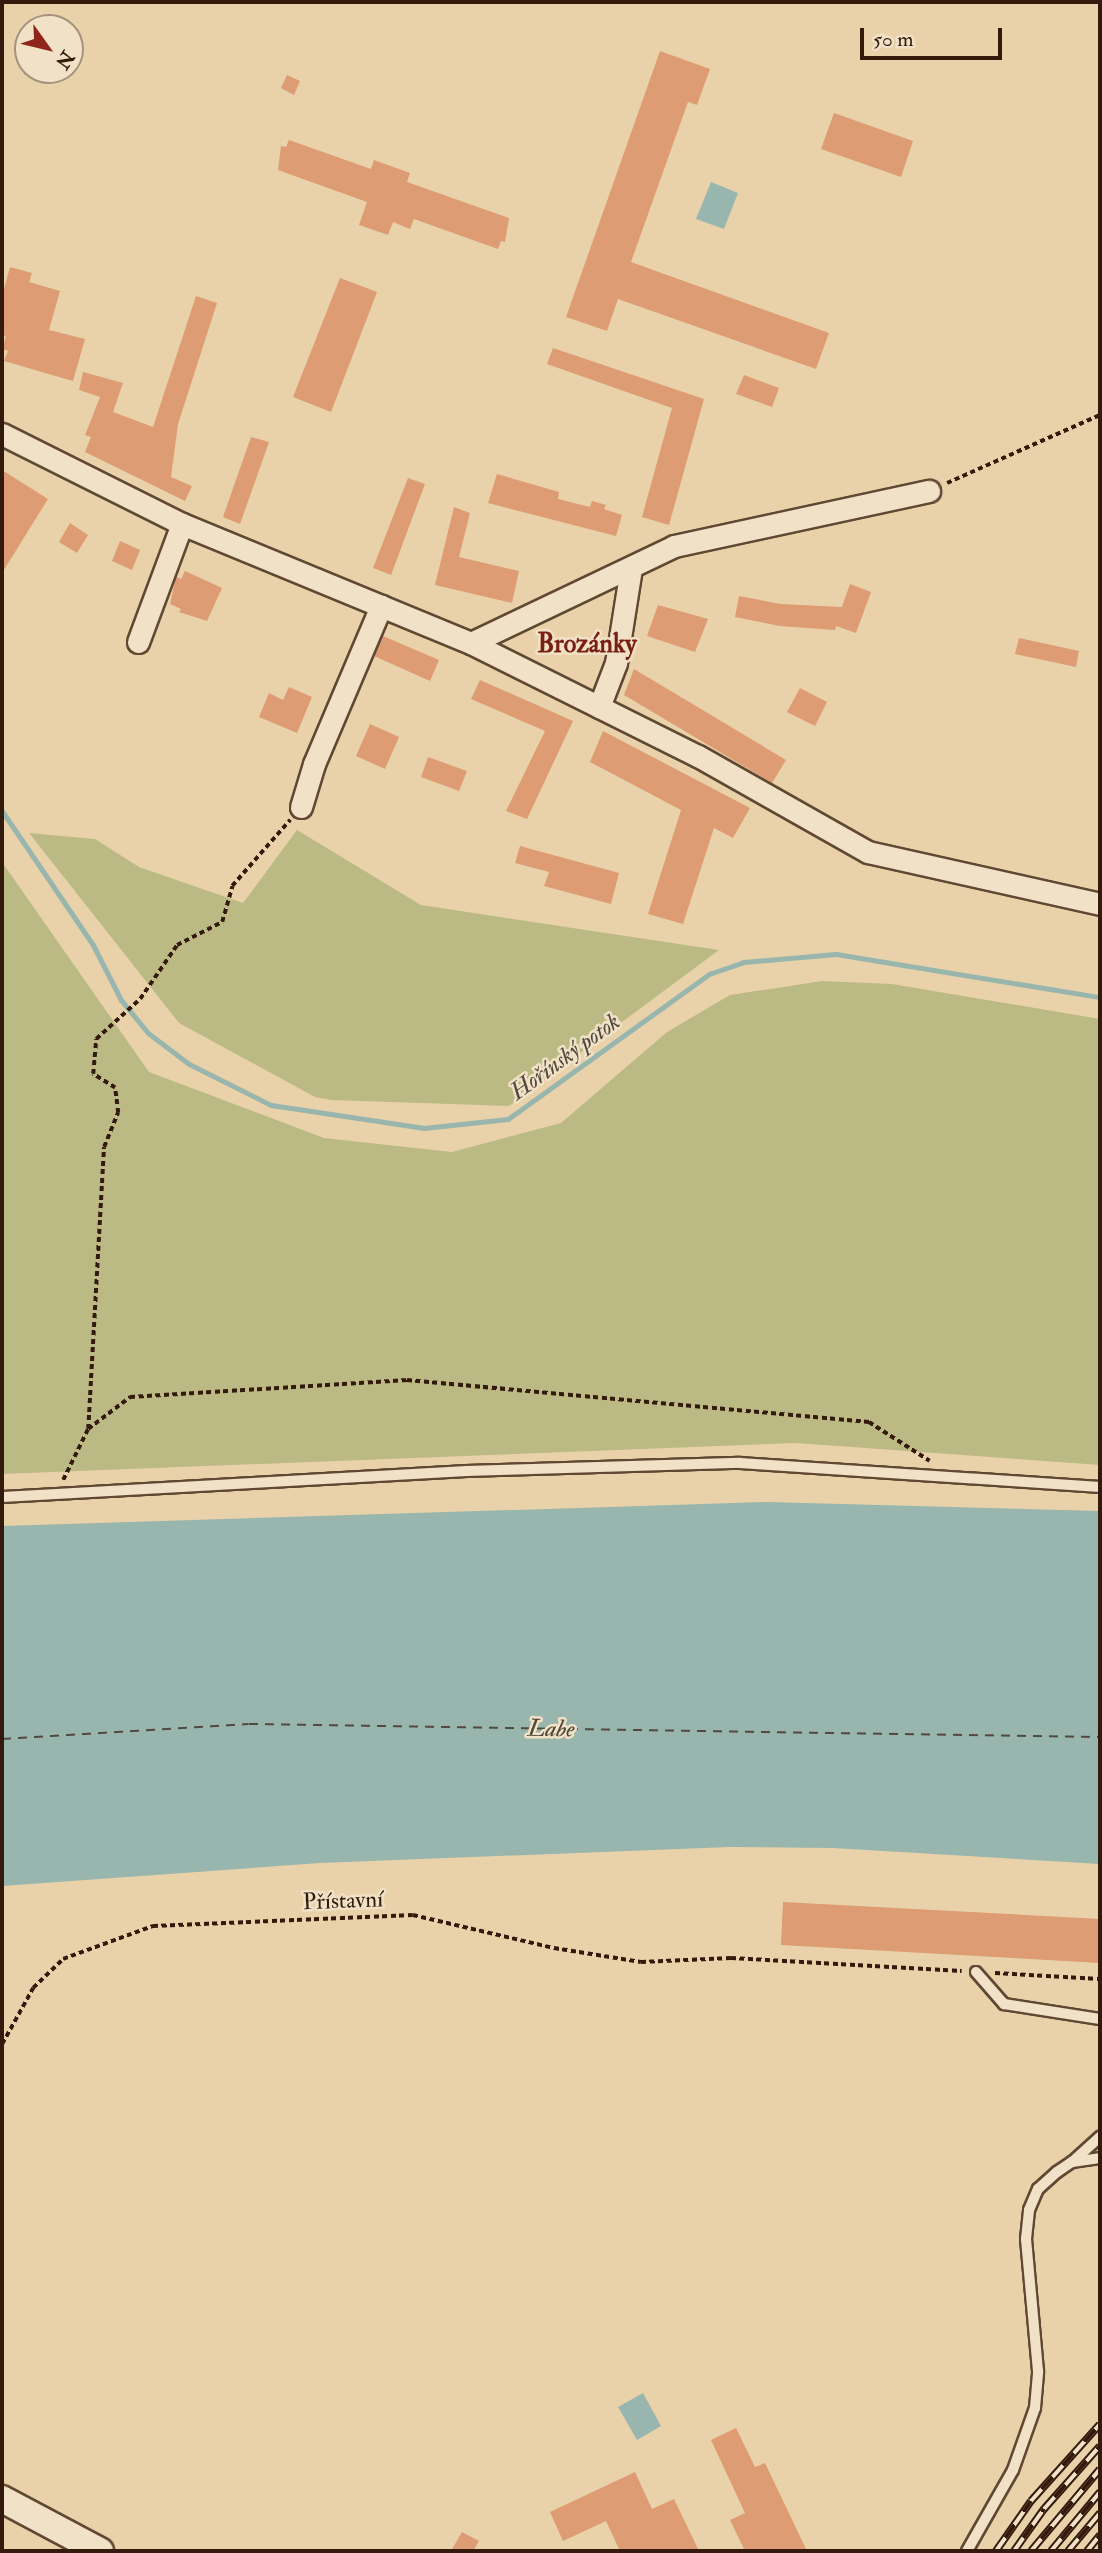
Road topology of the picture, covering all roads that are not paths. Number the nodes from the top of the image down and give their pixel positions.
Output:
1 (2, 434) edge
2 (929, 491) road end
3 (182, 524) junction
4 (631, 568) junction
5 (381, 606) junction
6 (138, 642) dead end
7 (471, 643) junction
8 (599, 706) junction
9 (301, 807) road end
10 (1100, 904) edge
11 (1100, 1486) edge
12 (2, 1497) edge
13 (976, 1972) road end
14 (1100, 2019) edge
15 (1100, 2137) edge
16 (1100, 2158) edge
17 (1072, 2162) junction
18 (2, 2499) edge
19 (100, 2551) edge
20 (967, 2551) edge

1 - 3 street
2 - 4 street
3 - 5 street
3 - 6 street
4 - 7 street
4 - 8 street
5 - 7 street
5 - 9 street
7 - 8 street
8 - 10 street
11 - 12 lane
13 - 14 lane
15 - 17 lane
16 - 17 lane
17 - 20 lane
18 - 19 street

